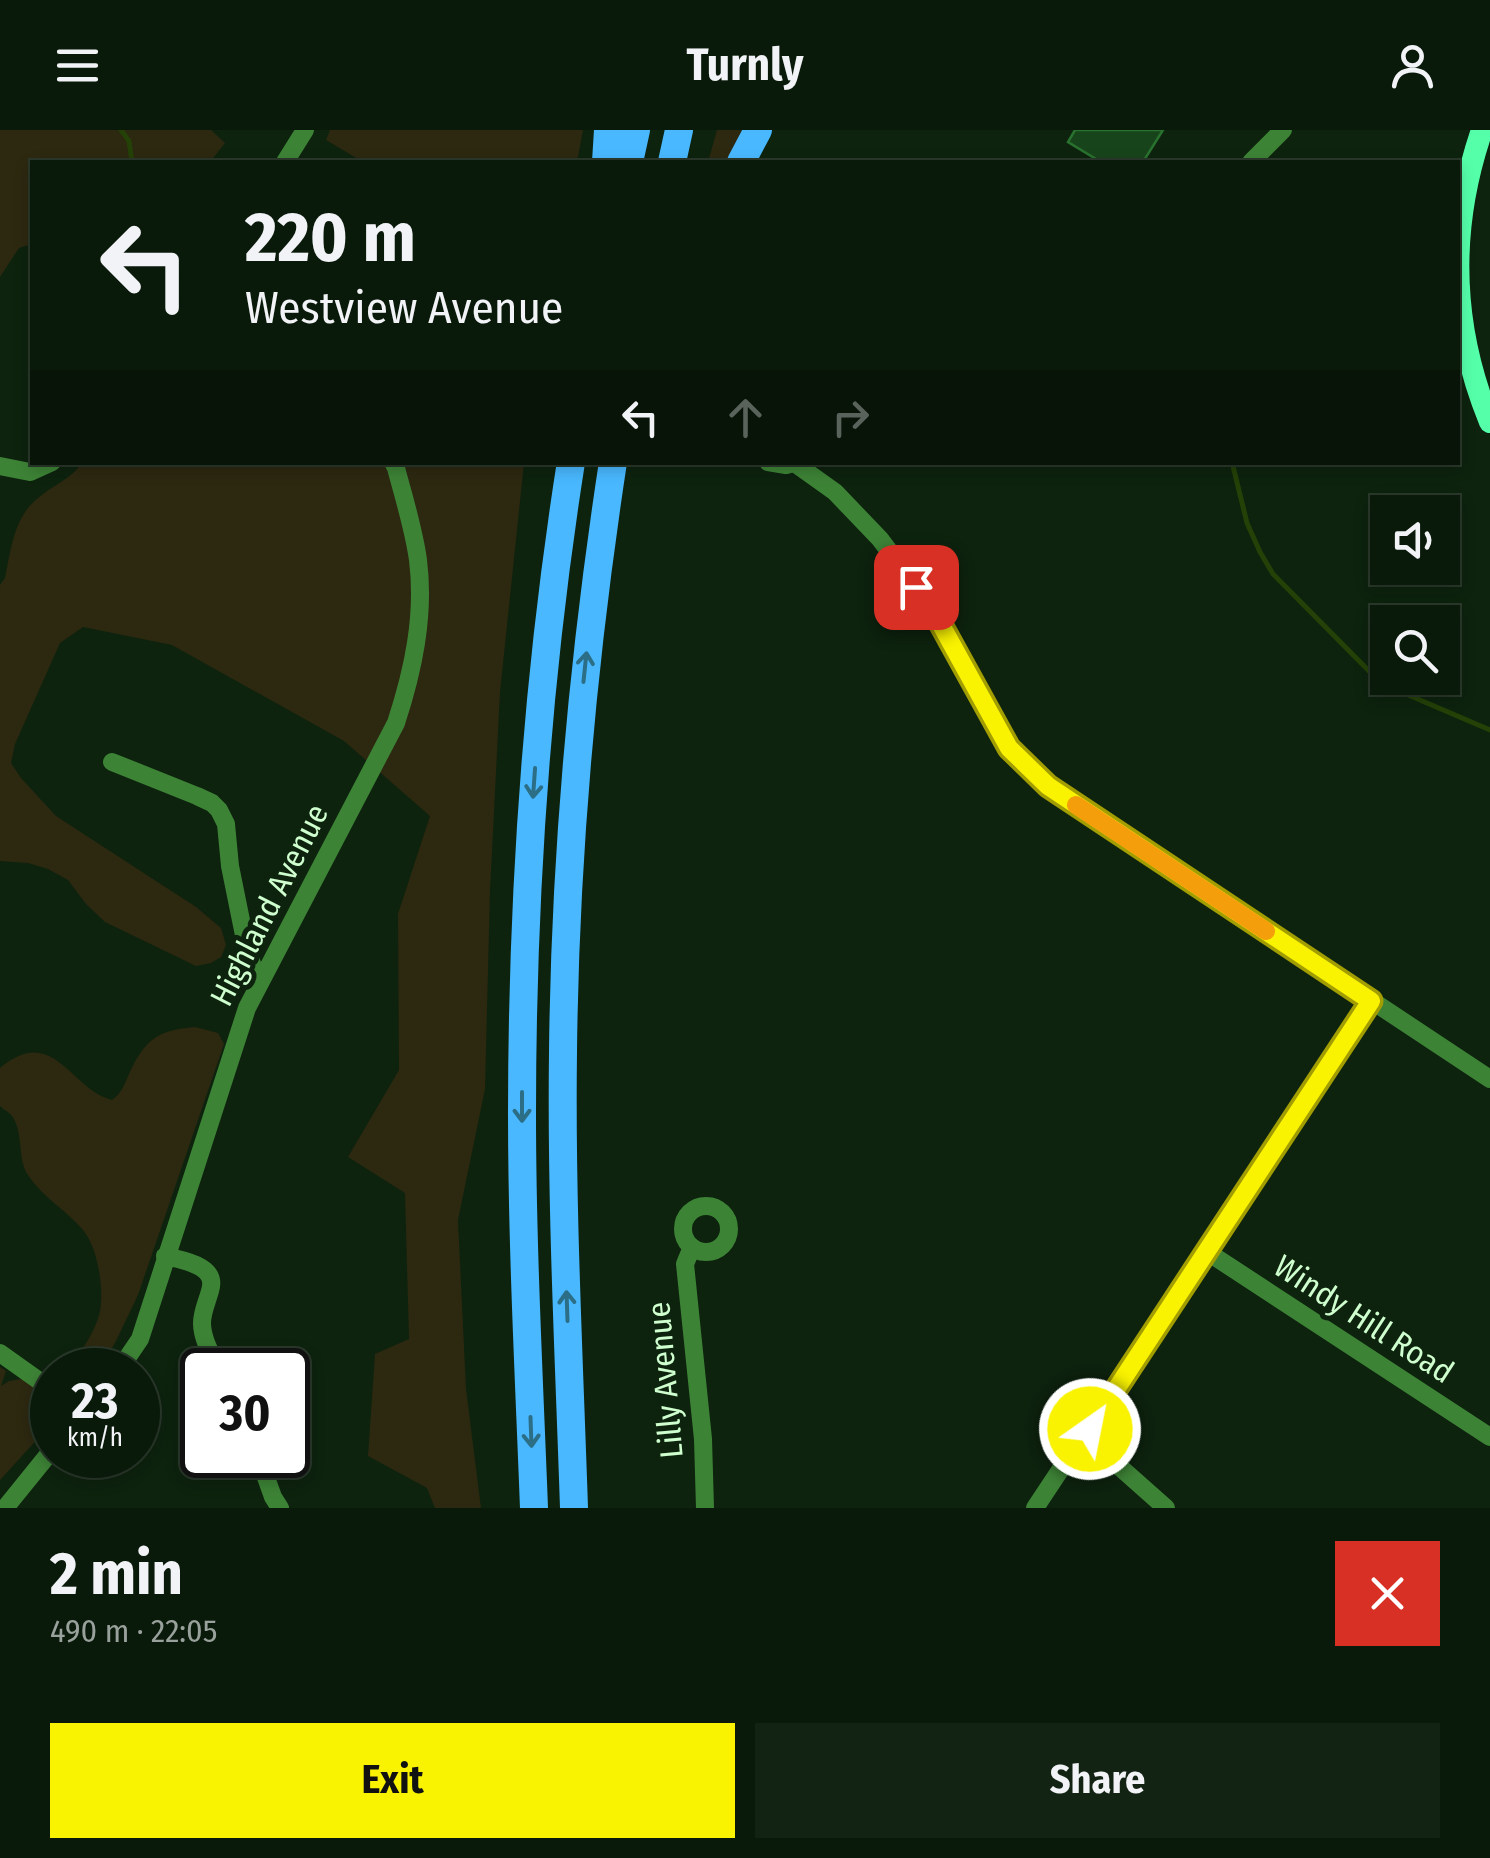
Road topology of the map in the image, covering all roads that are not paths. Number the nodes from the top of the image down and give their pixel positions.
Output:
1 (306, 130) edge
2 (608, 130) edge
3 (636, 130) edge
4 (679, 130) edge
5 (758, 130) edge
6 (1283, 130) edge
7 (1482, 130) edge
8 (286, 160) edge
9 (606, 160) edge
10 (629, 160) edge
11 (672, 160) edge
12 (742, 160) edge
13 (1252, 160) edge
14 (1460, 222) edge
15 (1460, 308) edge
16 (1490, 422) edge
17 (45, 465) edge
18 (394, 465) edge
19 (571, 465) edge
20 (613, 465) edge
21 (796, 465) edge
22 (0, 466) edge
23 (112, 762) dead end
24 (259, 983) junction
25 (1371, 1001) junction
26 (1490, 1080) edge
27 (692, 1247) dead end
28 (1206, 1252) junction
29 (165, 1256) junction
30 (133, 1348) edge
31 (210, 1348) edge
32 (0, 1352) edge
33 (30, 1374) edge
34 (1090, 1429) junction
35 (1490, 1437) edge
36 (30, 1478) edge
37 (267, 1478) edge
38 (6, 1508) edge
39 (280, 1508) edge
40 (534, 1508) edge
41 (574, 1508) edge
42 (705, 1508) edge
43 (1035, 1508) edge
44 (1166, 1508) edge

1 - 8 street
2 - 9 highway
3 - 10 highway
4 - 11 highway
5 - 12 highway
6 - 13 street
7 - 14 main road
15 - 16 main road
17 - 22 street
18 - 24 street, Highland Avenue
19 -> 40 highway
41 -> 20 highway
21 - 25 street
23 - 24 street
24 - 29 street, Highland Avenue
25 - 26 street
25 - 28 street
27 - 42 street, Lilly Avenue
28 - 34 street
28 - 35 street, Windy Hill Road
29 - 30 street, Highland Avenue
29 - 31 street
32 - 33 street
34 - 43 street
34 - 44 street
36 - 38 street
37 - 39 street

